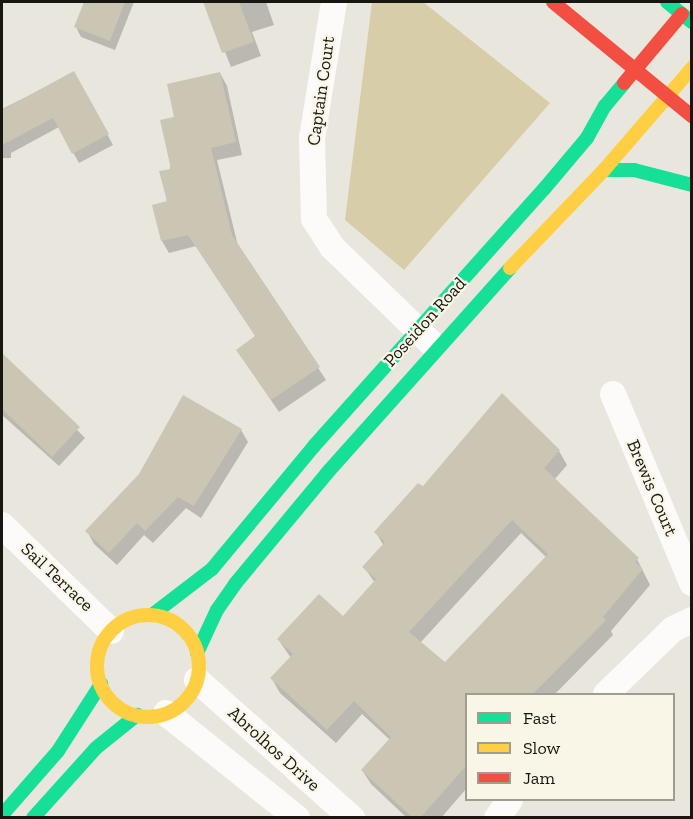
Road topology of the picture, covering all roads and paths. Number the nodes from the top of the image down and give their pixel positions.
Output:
1 (334, 2) edge
2 (553, 2) edge
3 (667, 2) edge
4 (687, 18) edge
5 (692, 68) edge
6 (635, 71) junction
7 (667, 98) junction
8 (692, 116) edge
9 (604, 170) junction
10 (692, 185) edge
11 (419, 330) junction
12 (436, 348) junction
13 (613, 394) dead end
14 (2, 525) edge
15 (692, 583) edge
16 (152, 615) junction
17 (692, 620) edge
18 (111, 631) junction
19 (197, 653) junction
20 (197, 680) junction
21 (101, 684) junction
22 (607, 693) edge
23 (165, 713) junction
24 (137, 716) junction
25 (509, 801) edge
26 (2, 815) edge
27 (33, 818) edge
28 (297, 818) edge
29 (352, 818) edge
30 (497, 818) edge

1 - 11 street, Captain Court
2 - 6 street
3 - 4 street
4 - 6 street, Poseidon Road
5 - 7 street, Poseidon Road
6 - 7 street
6 - 11 street, Poseidon Road
7 - 8 street
7 - 9 street, Poseidon Road
9 - 10 street
9 - 12 street, Poseidon Road
11 - 12 street, Captain Court
11 - 16 street, Poseidon Road
12 - 19 street, Poseidon Road
13 - 15 street, Brewis Court
14 - 18 street, Sail Terrace
16 - 18 street
16 - 19 street
17 - 22 street
18 - 21 street
19 - 20 street
20 - 23 street
20 - 29 street, Abrolhos Drive
21 - 24 street
21 - 26 street
23 - 24 street
23 - 28 street, Abrolhos Drive
24 - 27 street
25 - 30 street

